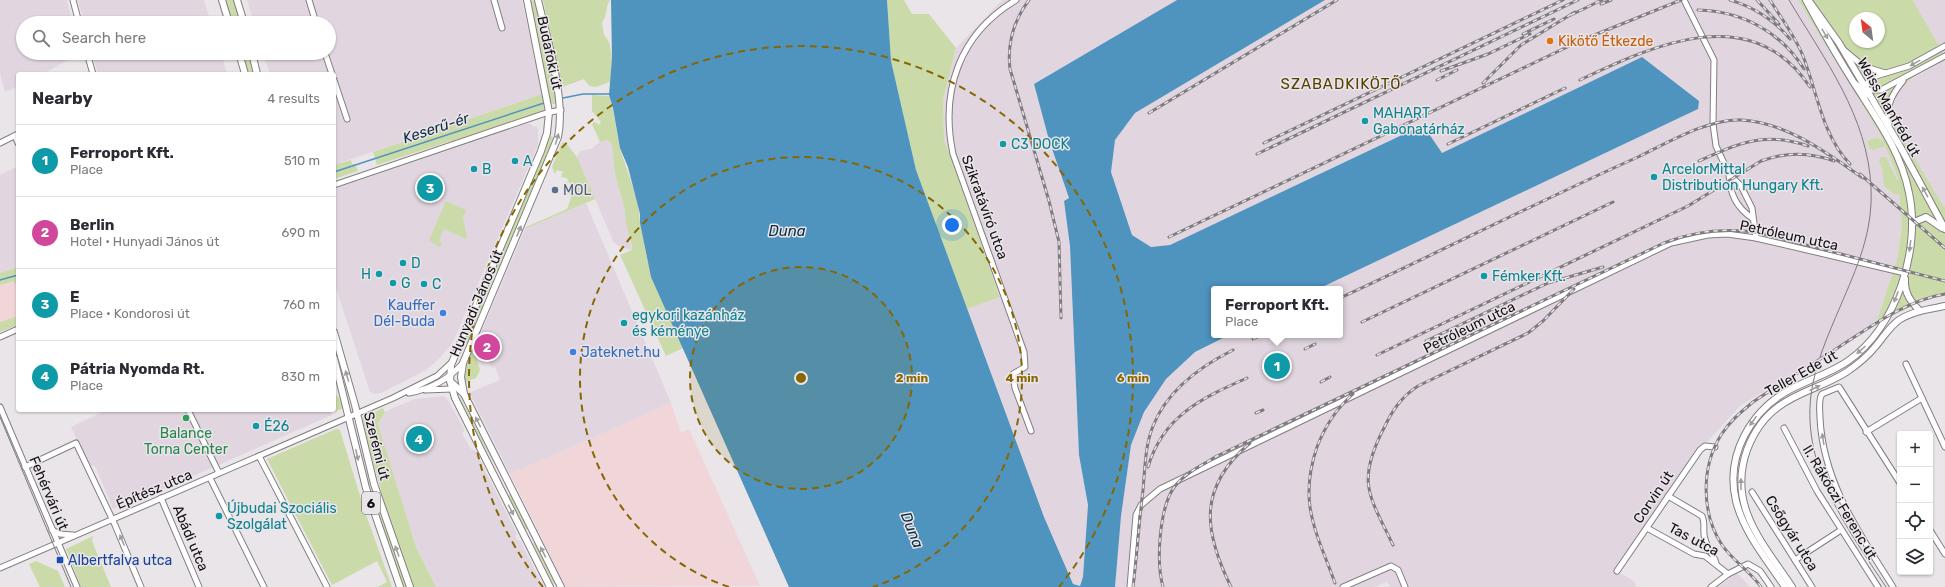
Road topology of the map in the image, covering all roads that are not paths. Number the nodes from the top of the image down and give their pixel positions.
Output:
1 (73, 0) edge
2 (222, 0) edge
3 (237, 0) edge
4 (310, 0) edge
5 (494, 0) edge
6 (527, 0) edge
7 (538, 0) edge
8 (1016, 0) edge
9 (1684, 0) edge
10 (1807, 0) edge
11 (77, 16) edge
12 (227, 16) edge
13 (242, 16) edge
14 (314, 16) edge
15 (502, 28) dead end
16 (1839, 43) junction
17 (1944, 48) edge
18 (1945, 56) edge
19 (89, 60) edge
20 (241, 60) edge
21 (254, 60) edge
22 (327, 60) edge
23 (92, 72) edge
24 (244, 72) edge
25 (257, 72) edge
26 (331, 72) edge
27 (1886, 73) junction
28 (1904, 79) junction
29 (1854, 83) junction
30 (336, 86) edge
31 (1865, 90) junction
32 (1865, 100) junction
33 (561, 110) junction
34 (549, 112) junction
35 (347, 119) dead end
36 (1890, 130) junction
37 (16, 135) edge
38 (0, 143) edge
39 (1729, 174) junction
40 (336, 184) edge
41 (1752, 218) junction
42 (1912, 223) junction
43 (1945, 229) edge
44 (1756, 238) junction
45 (1905, 273) junction
46 (489, 274) junction
47 (499, 278) junction
48 (480, 296) junction
49 (490, 300) junction
50 (1945, 306) edge
51 (1920, 311) junction
52 (16, 330) edge
53 (0, 337) edge
54 (336, 339) edge
55 (453, 360) junction
56 (463, 363) junction
57 (1906, 364) dead end
58 (336, 366) edge
59 (448, 379) junction
60 (428, 381) junction
61 (452, 389) junction
62 (424, 390) junction
63 (463, 391) junction
64 (393, 398) junction
65 (1922, 398) junction
66 (0, 407) edge
67 (189, 412) edge
68 (357, 414) junction
69 (349, 417) junction
70 (1784, 428) dead end
71 (1031, 431) dead end
72 (1866, 432) junction
73 (1715, 447) dead end
74 (1945, 447) edge
75 (259, 456) junction
76 (25, 466) junction
77 (503, 472) junction
78 (219, 474) junction
79 (495, 476) junction
80 (210, 478) junction
81 (1897, 478) edge
82 (508, 482) junction
83 (499, 486) junction
84 (1752, 492) dead end
85 (1668, 496) junction
86 (162, 498) junction
87 (112, 520) junction
88 (51, 528) junction
89 (1647, 528) junction
90 (532, 530) junction
91 (1841, 530) junction
92 (524, 534) junction
93 (78, 535) junction
94 (1933, 535) edge
95 (58, 543) junction
96 (1945, 554) edge
97 (1795, 560) junction
98 (1716, 563) junction
99 (0, 568) edge
100 (1617, 571) dead end
101 (1728, 574) junction
102 (545, 578) junction
103 (78, 587) edge
104 (141, 587) edge
105 (199, 587) edge
106 (264, 587) edge
107 (327, 587) edge
108 (400, 587) edge
109 (410, 587) edge
110 (550, 587) edge
111 (560, 587) edge
112 (1130, 587) edge
113 (1343, 587) edge
114 (1406, 587) edge
115 (1710, 587) edge
116 (1772, 587) edge
117 (1785, 587) edge
118 (1792, 587) edge
119 (1812, 587) edge
120 (1878, 587) edge
121 (1893, 587) edge

1 - 11 street
2 - 12 main road
3 - 13 main road
4 - 14 street
5 - 15 street
6 - 34 main road, Budafoki út
7 - 33 main road, Budafoki út
8 - 71 street, Szikratávíró utca
9 - 39 street
10 - 16 main road, Weiss Manfréd út
10 -> 29 main road, Weiss Manfréd út
16 - 27 street
16 - 31 main road, Weiss Manfréd út
17 -> 27 street
18 - 28 street
19 - 23 street
20 - 24 main road
21 - 25 main road
22 - 26 street
27 - 31 street
28 - 31 street
28 - 36 street
29 - 31 street
29 - 32 main road, Weiss Manfréd út
30 - 35 street
31 - 32 street
31 - 36 main road, Weiss Manfréd út
32 - 42 main road, Weiss Manfréd út
33 - 34 street
47 -> 33 main road, Hunyadi János út
34 - 40 street
34 - 46 main road, Hunyadi János út
43 -> 36 main road, Weiss Manfréd út
37 - 38 street
39 - 41 street
39 - 41 street
41 - 44 street
42 - 43 main road, Weiss Manfréd út
42 -> 45 main road, Weiss Manfréd út
44 - 45 street, Petróleum utca
44 - 112 street, Petróleum utca
45 - 51 main road
45 -> 117 main road, Teller Ede út
46 - 47 main road
46 - 48 main road, Hunyadi János út
47 - 49 main road, Hunyadi János út
48 - 49 main road
48 - 55 main road, Hunyadi János út
49 - 56 main road, Hunyadi János út
50 - 51 main road
118 -> 51 main road, Teller Ede út
52 - 53 street
68 -> 54 main road, Szerémi út / 6
55 - 59 main road, Hunyadi János út
55 - 60 street, Építész utca
56 - 59 street, Építész utca
56 - 63 main road, Hunyadi János út
57 - 65 street
58 - 69 main road, Szerémi út / 6
59 - 60 street, Építész utca
59 - 61 main road, Hunyadi János út
59 - 62 street, Építész utca
59 - 63 main road
60 - 64 street, Építész utca
61 - 62 street, Építész utca
61 - 79 main road, Hunyadi János út
62 - 64 street, Építész utca
77 -> 63 main road, Hunyadi János út
64 - 68 street, Építész utca
65 - 72 street
65 - 74 street
66 - 76 street, Fehérvári út
67 - 78 street
68 - 69 street, Építész utca
109 -> 68 main road, Szerémi út / 6
69 - 75 street, Építész utca
69 -> 108 main road, Szerémi út / 6
70 - 91 street, II. Rákóczi Ferenc út
72 - 81 street
121 -> 72 street, II. Rákóczi Ferenc út
73 - 85 street, Corvin út
75 - 78 street, Építész utca
75 - 107 street
76 - 87 street
76 - 88 street, Fehérvári út
77 - 79 main road
77 - 82 main road, Hunyadi János út
78 - 80 street, Építész utca
79 - 83 main road, Hunyadi János út
80 - 86 street, Építész utca
80 - 106 street
82 - 83 main road
82 - 90 main road, Hunyadi János út
83 -> 92 main road, Hunyadi János út
84 - 97 street, Csőgyár utca
85 - 89 street, Corvin út
85 - 98 street
86 - 87 street, Építész utca
86 - 105 street, Abádi utca
87 - 93 street, Építész utca
104 -> 87 street
88 - 93 street, Építész utca
88 - 95 street, Fehérvári út
89 - 98 street, Tas utca
89 - 100 street, Corvin út
90 - 92 main road
111 -> 90 main road, Hunyadi János út
91 - 97 street
91 - 120 street, II. Rákóczi Ferenc út
92 - 102 main road, Hunyadi János út
93 - 95 street, Építész utca
94 - 96 street
95 - 99 street
95 - 103 street, Fehérvári út
97 - 119 street, Csőgyár utca
98 - 101 street, Tas utca
101 - 115 street
101 - 116 street
102 - 110 main road, Hunyadi János út
102 - 111 main road
113 - 114 street

